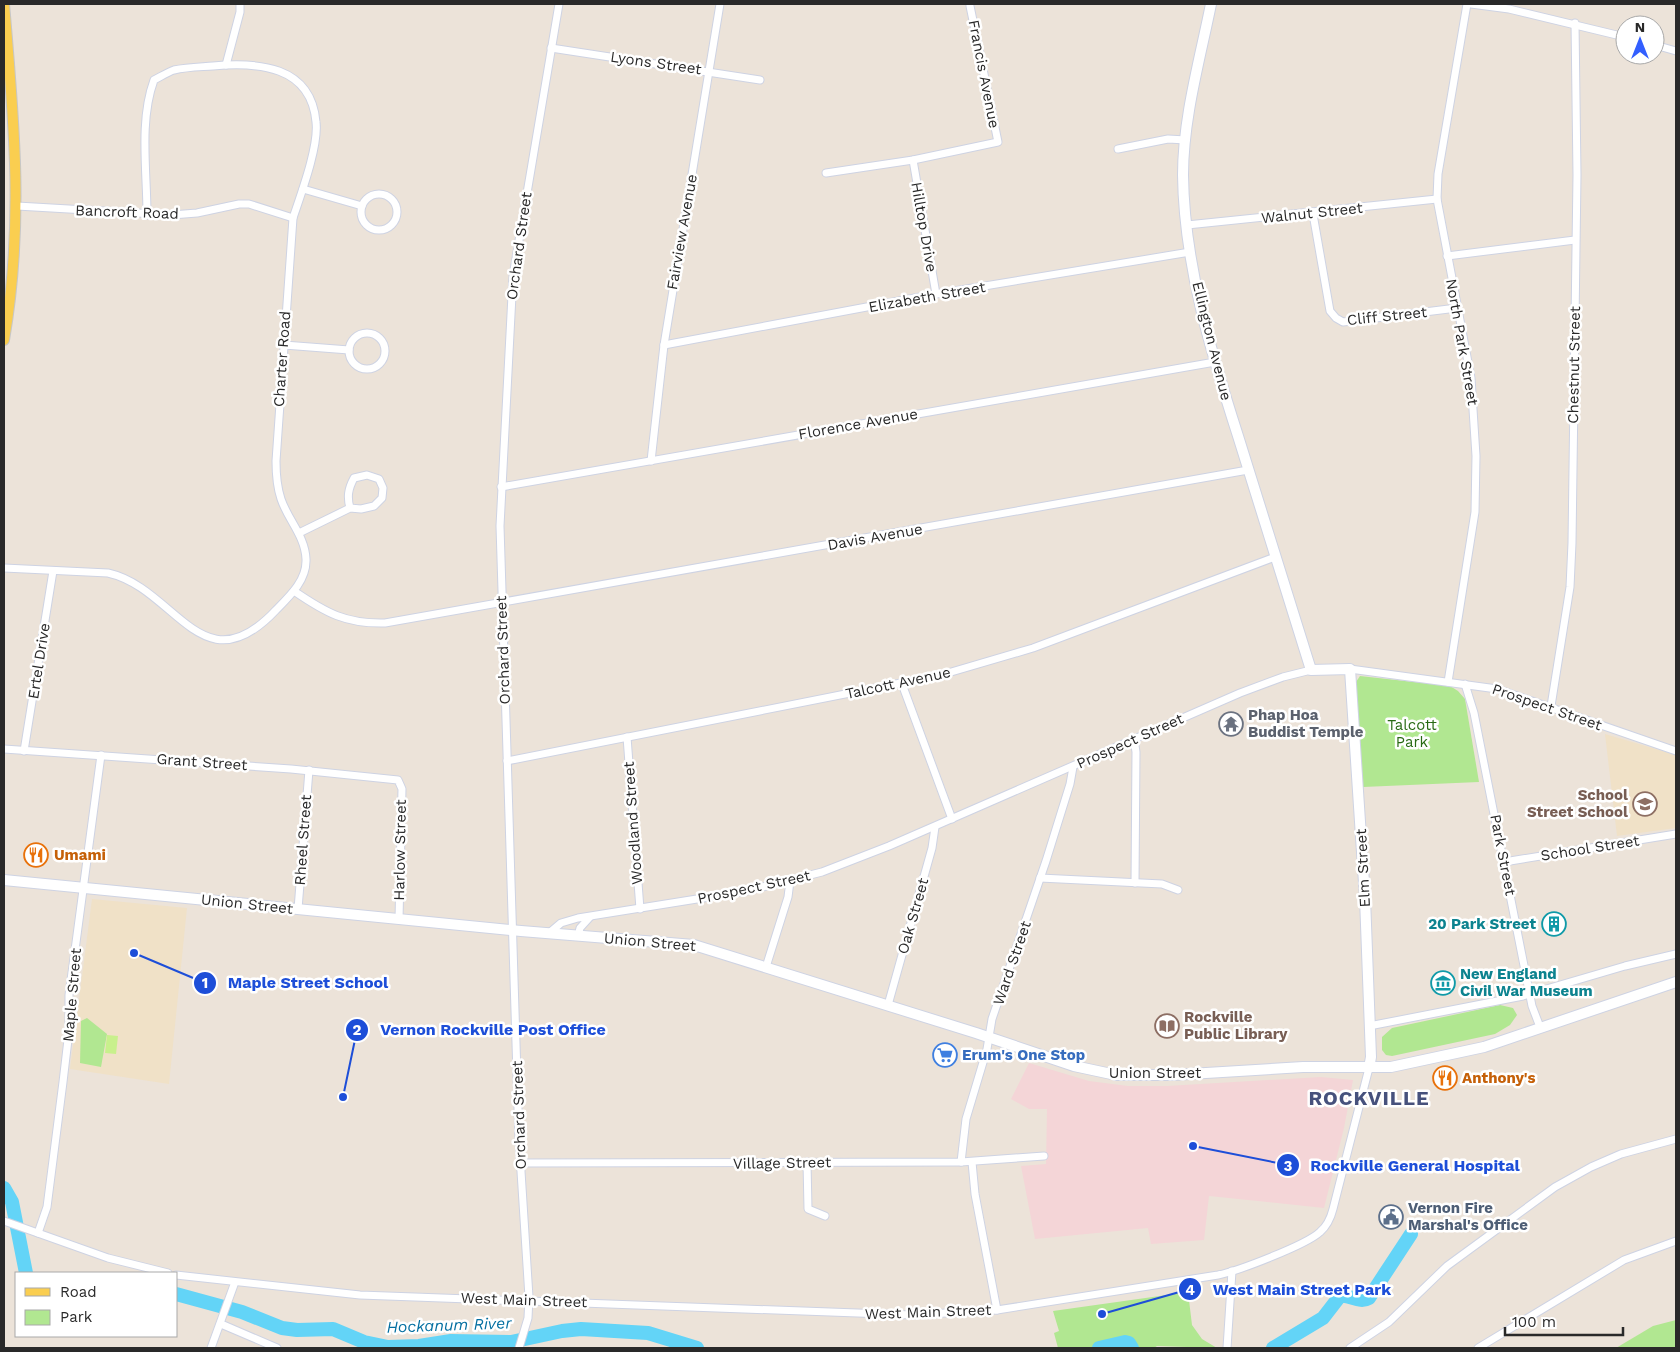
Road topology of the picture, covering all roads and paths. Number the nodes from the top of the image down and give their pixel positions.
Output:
1 (4, 4) edge
2 (240, 4) edge
3 (559, 4) edge
4 (720, 4) edge
5 (1211, 4) edge
6 (1467, 4) edge
7 (1472, 4) edge
8 (970, 6) dead end
9 (1575, 23) junction
10 (1615, 34) edge
11 (551, 48) junction
12 (226, 64) junction
13 (709, 71) junction
14 (760, 80) dead end
15 (1186, 140) junction
16 (1118, 150) dead end
17 (912, 160) junction
18 (826, 172) dead end
19 (303, 190) junction
20 (1437, 199) junction
21 (17, 206) junction
22 (362, 206) junction
23 (1313, 214) junction
24 (147, 215) junction
25 (293, 218) junction
26 (1187, 225) junction
27 (1575, 240) junction
28 (1190, 252) junction
29 (1447, 256) junction
30 (936, 294) junction
31 (1457, 308) junction
32 (4, 340) edge
33 (284, 344) junction
34 (664, 345) junction
35 (349, 350) junction
36 (1215, 362) junction
37 (651, 461) junction
38 (1248, 470) junction
39 (502, 487) junction
40 (350, 508) junction
41 (299, 532) junction
42 (1276, 557) junction
43 (4, 568) edge
44 (53, 572) junction
45 (294, 591) junction
46 (501, 604) junction
47 (1350, 669) junction
48 (1311, 670) junction
49 (1448, 682) junction
50 (902, 684) junction
51 (1465, 684) junction
52 (1551, 706) junction
53 (627, 737) junction
54 (1134, 739) junction
55 (4, 749) edge
56 (24, 751) junction
57 (1676, 751) edge
58 (101, 755) junction
59 (507, 761) junction
60 (1073, 767) junction
61 (309, 770) junction
62 (400, 782) joint
63 (952, 819) junction
64 (935, 827) junction
65 (1676, 834) edge
66 (1504, 862) junction
67 (1040, 878) junction
68 (4, 880) edge
69 (790, 881) junction
70 (1135, 882) junction
71 (84, 889) junction
72 (1178, 890) dead end
73 (298, 909) junction
74 (640, 909) junction
75 (590, 917) junction
76 (399, 919) junction
77 (513, 930) junction
78 (548, 934) junction
79 (578, 936) junction
80 (1676, 954) edge
81 (766, 967) junction
82 (1676, 982) edge
83 (1530, 995) junction
84 (888, 1005) junction
85 (1369, 1026) junction
86 (1540, 1027) junction
87 (989, 1038) junction
88 (1369, 1068) junction
89 (1676, 1139) edge
90 (1044, 1156) dead end
91 (807, 1162) junction
92 (961, 1162) junction
93 (972, 1162) junction
94 (520, 1163) junction
95 (825, 1216) dead end
96 (7, 1222) edge
97 (38, 1233) junction
98 (1676, 1240) edge
99 (164, 1272) edge
100 (1232, 1272) junction
101 (178, 1275) edge
102 (235, 1282) junction
103 (529, 1300) junction
104 (997, 1310) junction
105 (221, 1324) junction
106 (211, 1348) edge
107 (277, 1348) edge
108 (519, 1348) edge
109 (1227, 1348) edge
110 (1350, 1348) edge
111 (1478, 1348) edge

1 - 21 main road
2 - 12 street
3 - 11 street, Orchard Street
4 - 13 street, Fairview Avenue
5 - 15 main road, Ellington Avenue
6 - 20 street, North Park Street
7 - 9 street
8 - 17 street, Francis Avenue
9 - 10 street
9 - 27 street, Chestnut Street
11 - 13 street, Lyons Street
11 - 39 street, Orchard Street
12 - 19 street, Charter Road
12 - 24 street, Charter Road
13 - 14 street, Lyons Street
13 - 34 street, Fairview Avenue
15 - 16 street
15 - 26 main road, Ellington Avenue
17 - 18 street
17 - 30 street, Hilltop Drive
19 - 22 street
19 - 25 street, Charter Road
20 - 23 street, Walnut Street
20 - 29 street, North Park Street
21 - 24 street, Bancroft Road
21 - 32 main road
22 - 22 street
23 - 26 street, Walnut Street
23 - 31 street, Cliff Street
24 - 25 street, Bancroft Road
25 - 33 street, Charter Road
26 - 28 main road, Ellington Avenue
27 - 29 street
27 - 52 street, Chestnut Street
28 - 30 street, Elizabeth Street
28 - 36 main road, Ellington Avenue
29 - 31 street, North Park Street
30 - 34 street, Elizabeth Street
31 - 49 street, North Park Street
33 - 35 street
33 - 41 street, Charter Road
34 - 37 street, Fairview Avenue
35 - 35 street
36 - 37 street, Florence Avenue
36 - 38 main road, Ellington Avenue
37 - 39 street, Florence Avenue
38 - 42 main road, Ellington Avenue
38 - 46 street, Davis Avenue
39 - 46 street, Orchard Street
40 - 40 street
40 - 41 street
41 - 45 street, Charter Road
42 - 48 main road, Ellington Avenue
42 - 50 street, Talcott Avenue
43 - 44 street, Charter Road
44 - 45 street, Charter Road
44 - 56 street, Ertel Drive
45 - 46 street, Davis Avenue
46 - 59 street, Orchard Street
47 - 48 main road, Prospect Street
47 - 49 street, Prospect Street
47 - 85 main road, Elm Street
48 - 54 street, Prospect Street
49 - 51 street, Prospect Street
50 - 53 street, Talcott Avenue
50 - 63 street
51 - 52 street, Prospect Street
51 - 66 street, Park Street
52 - 57 street, Prospect Street
53 - 59 street, Talcott Avenue
53 - 74 street, Woodland Street
54 - 60 street, Prospect Street
54 - 70 street
55 - 56 street, Grant Street
56 - 58 street, Grant Street
58 - 61 street, Grant Street
58 - 71 street, Maple Street
59 - 77 street, Orchard Street
60 - 63 street, Prospect Street
60 - 67 street, Ward Street
61 - 62 street, Grant Street
61 - 73 street, Rheel Street
62 - 76 street, Harlow Street
63 - 64 street, Prospect Street
64 - 69 street, Prospect Street
64 - 84 street, Oak Street
65 - 66 street, School Street
66 - 83 street, Park Street
67 - 70 street
67 - 87 street, Ward Street
68 - 71 main road, Union Street
69 - 74 street, Prospect Street
69 - 81 street
70 - 72 street
71 - 73 main road, Union Street
71 - 97 street, Maple Street
73 - 76 main road, Union Street
74 - 75 street, Prospect Street
75 - 78 street, Prospect Street
75 - 79 street
76 - 77 main road, Union Street
77 - 78 main road, Union Street
77 - 94 street, Orchard Street
78 - 79 main road, Union Street
79 - 81 main road, Union Street
80 - 83 street
81 - 84 main road, Union Street
82 - 86 main road
83 - 85 street
83 - 86 street, Park Street
84 - 87 main road, Union Street
85 - 88 main road, Elm Street
86 - 88 main road
87 - 88 main road, Union Street
87 - 92 street, Ward Street
88 - 100 street, West Main Street
89 - 110 street
90 - 93 street, Village Street
91 - 92 street, Village Street
91 - 94 street, Village Street
91 - 95 street
92 - 93 street, Village Street
93 - 104 street
94 - 103 street, Orchard Street
96 - 97 street
97 - 99 street
98 - 111 street
100 - 104 street, West Main Street
100 - 109 street
101 - 102 street, West Main Street
102 - 103 street, West Main Street
102 - 105 street
103 - 104 street, West Main Street
103 - 108 street, Orchard Street
105 - 106 street
105 - 107 street

